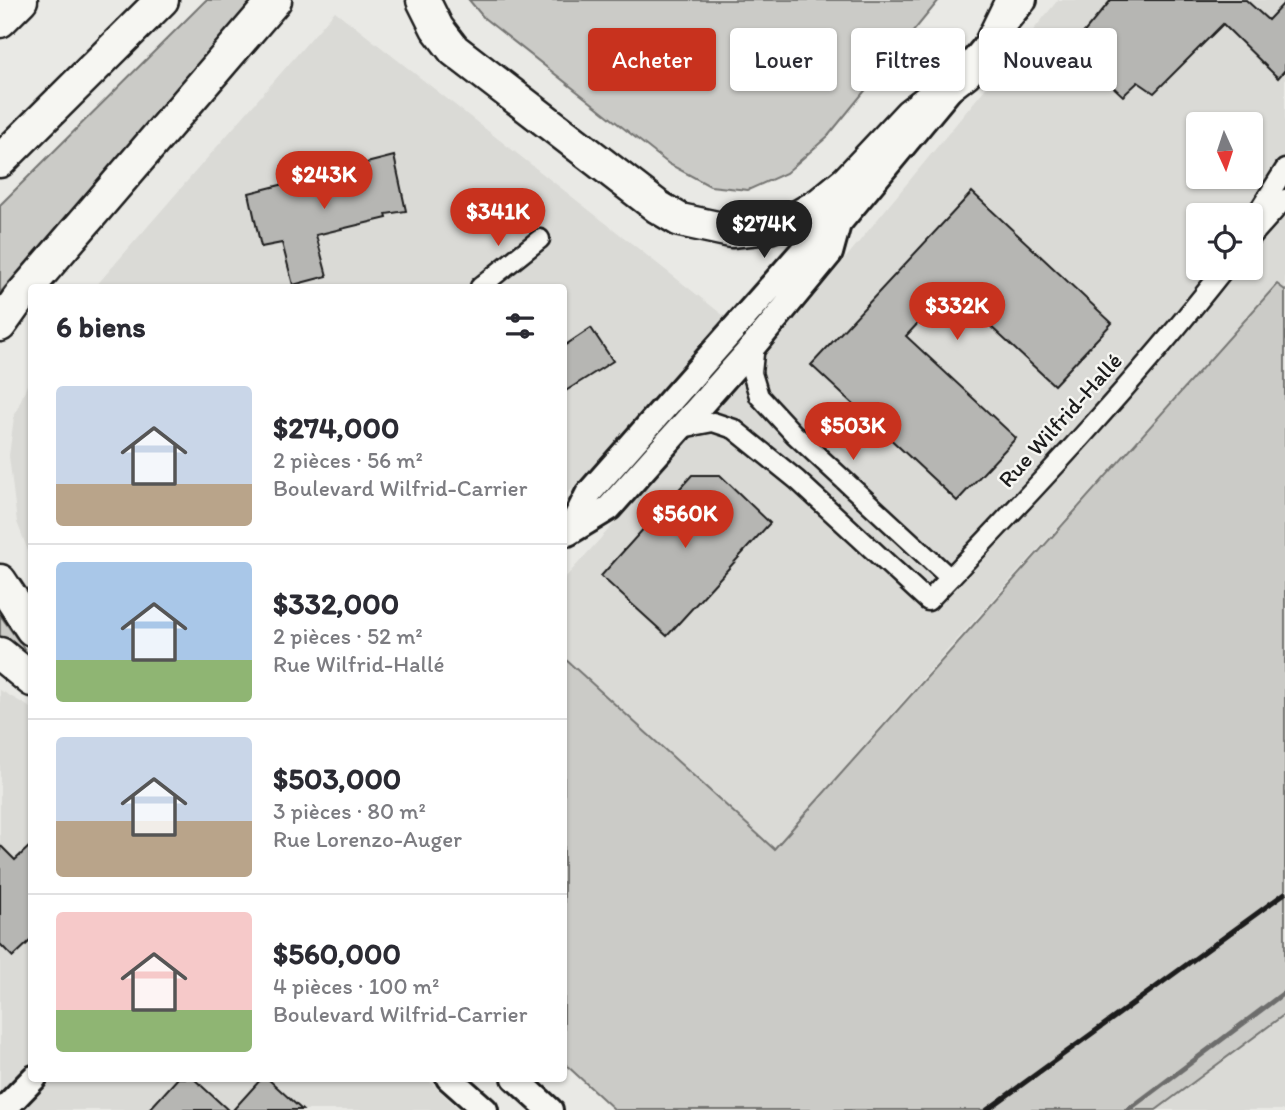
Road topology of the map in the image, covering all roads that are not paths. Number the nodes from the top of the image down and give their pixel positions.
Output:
1 (21, 0) edge
2 (162, 0) edge
3 (275, 0) edge
4 (423, 0) edge
5 (1010, 0) edge
6 (1024, 0) edge
7 (0, 22) edge
8 (996, 28) edge
9 (1002, 28) edge
10 (979, 57) edge
11 (966, 72) junction
12 (0, 161) edge
13 (1285, 169) edge
14 (1285, 199) edge
15 (1263, 204) edge
16 (838, 224) junction
17 (1263, 224) edge
18 (540, 239) dead end
19 (1216, 280) edge
20 (31, 284) edge
21 (484, 284) edge
22 (28, 288) edge
23 (0, 325) edge
24 (755, 344) junction
25 (682, 428) junction
26 (567, 533) edge
27 (567, 534) edge
28 (950, 578) junction
29 (0, 581) edge
30 (28, 623) edge
31 (0, 654) edge
32 (28, 677) edge
33 (30, 1082) edge
34 (454, 1082) edge
35 (518, 1082) edge
36 (3, 1110) edge
37 (485, 1110) edge
38 (550, 1110) edge

1 - 7 highway
2 - 12 highway
3 - 20 highway
4 - 11 highway
5 - 8 main road
6 - 9 street
10 - 11 street
11 - 16 street
13 - 15 street
14 - 17 street
16 - 24 street
16 - 26 street
18 - 21 street
19 - 28 street, Rue Wilfrid-Hallé
22 - 23 highway
24 - 25 street
24 - 28 street
25 - 27 street
25 - 28 street, Rue Wilfrid-Hallé
29 - 30 highway
31 - 32 highway
33 - 36 street
34 - 37 street
35 - 38 street

